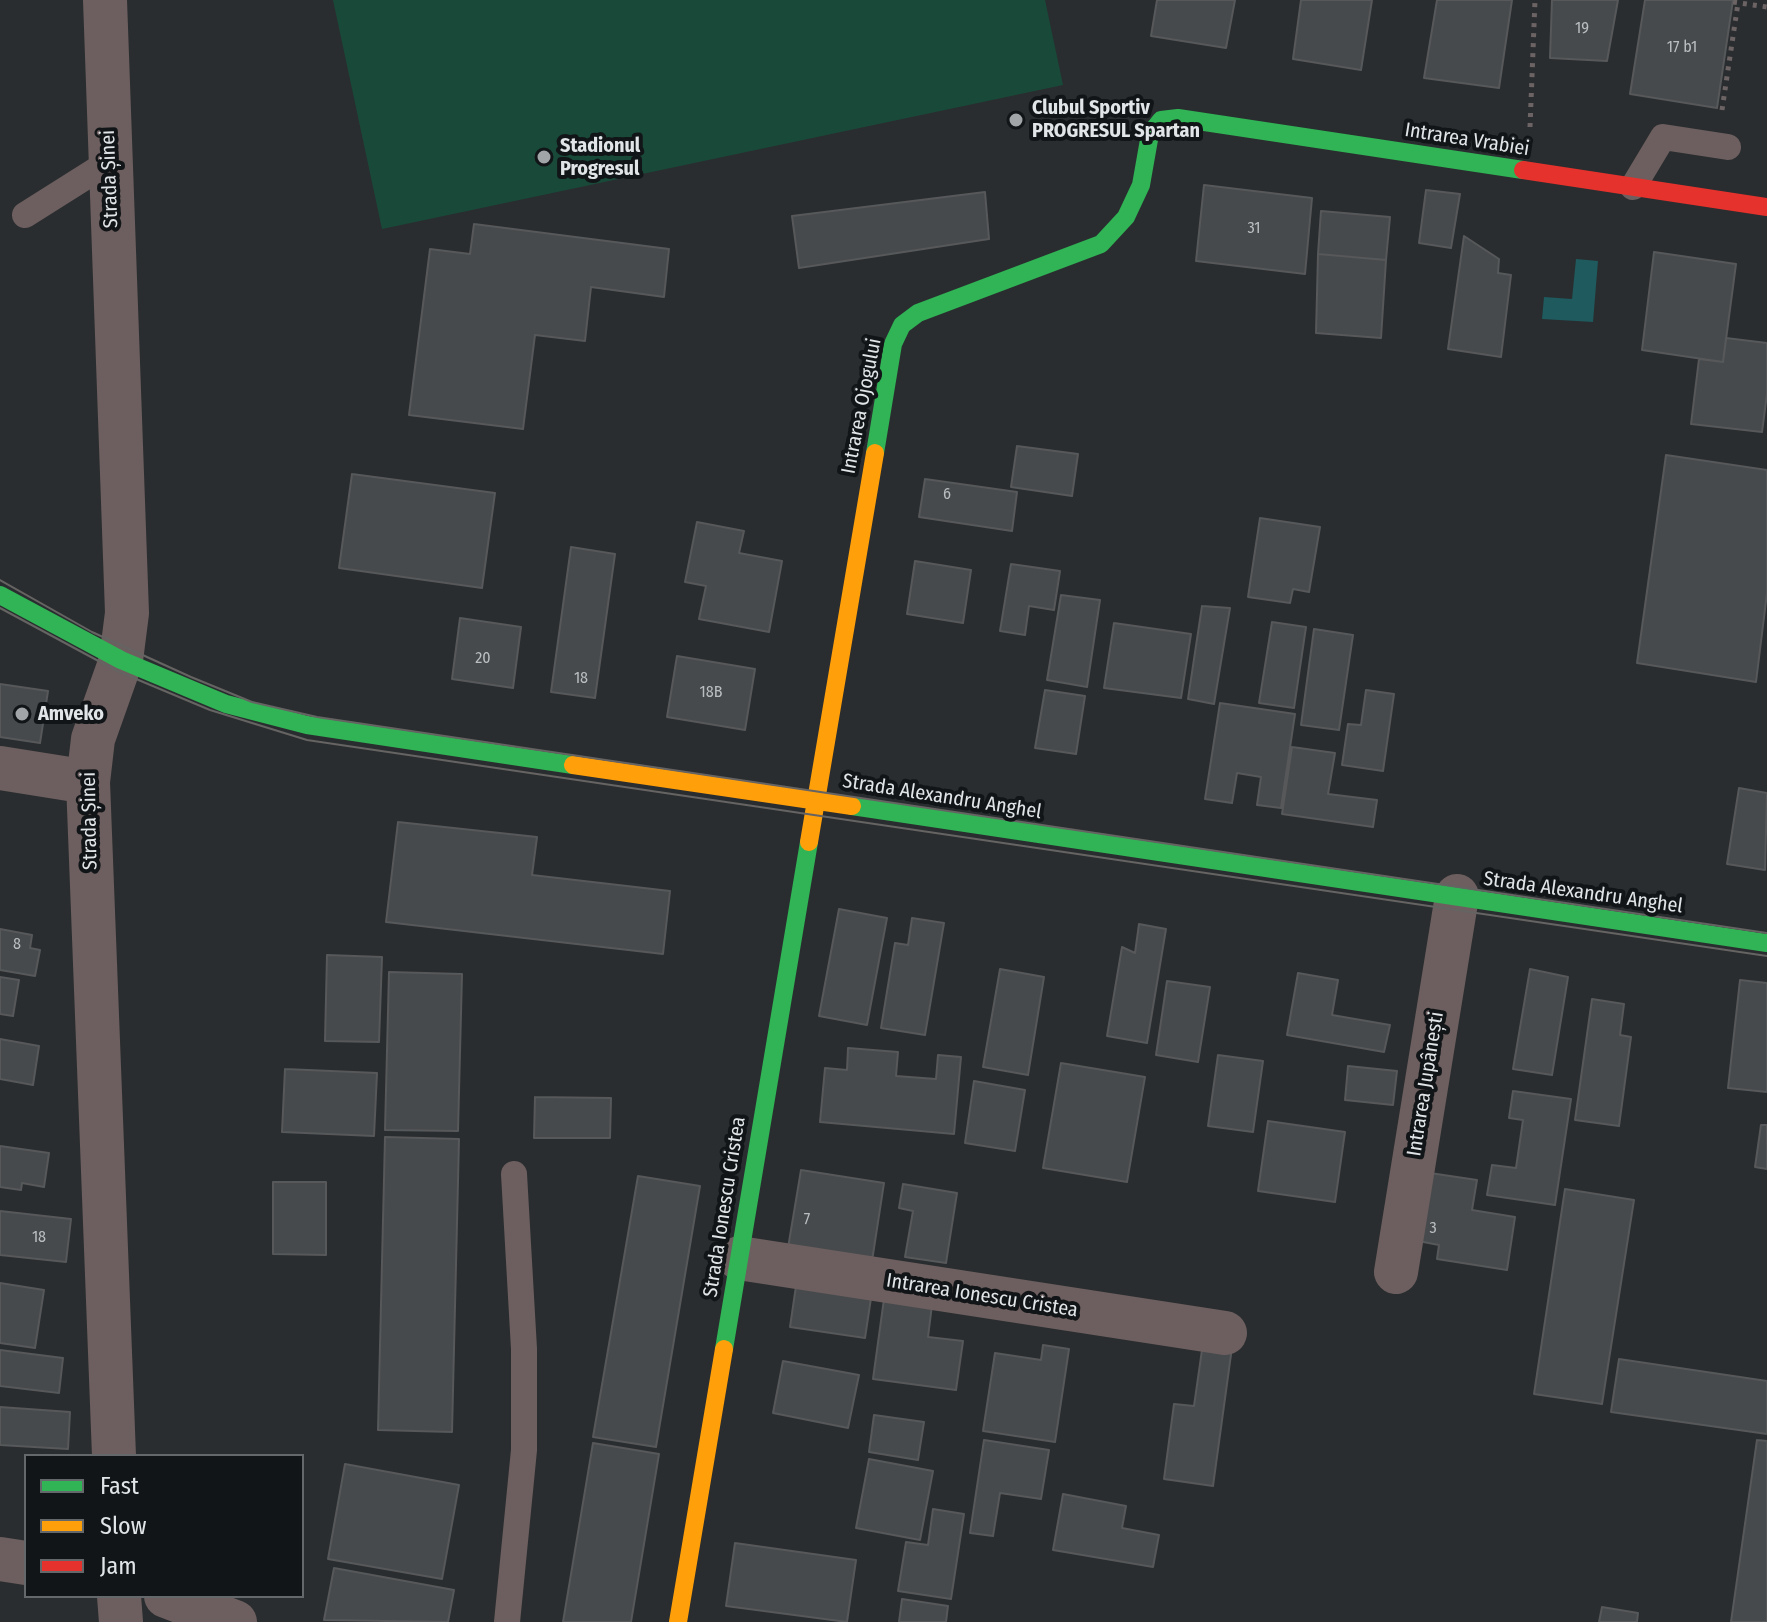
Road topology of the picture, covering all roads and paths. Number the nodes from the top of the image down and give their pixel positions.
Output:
1 (105, 0) edge
2 (1535, 0) edge
3 (1767, 7) edge
4 (1161, 120) joint
5 (1663, 137) junction
6 (1728, 147) dead end
7 (109, 162) junction
8 (1528, 171) junction
9 (1633, 187) junction
10 (1767, 207) edge
11 (25, 215) dead end
12 (0, 595) edge
13 (121, 660) junction
14 (0, 768) edge
15 (88, 782) junction
16 (815, 800) junction
17 (1457, 896) junction
18 (1767, 943) edge
19 (514, 1174) dead end
20 (739, 1258) junction
21 (1396, 1272) dead end
22 (1225, 1333) dead end
23 (114, 1454) edge
24 (0, 1559) edge
25 (24, 1563) edge
26 (119, 1598) edge
27 (171, 1598) edge
28 (121, 1622) edge
29 (235, 1622) edge
30 (507, 1622) edge
31 (678, 1622) edge

1 - 7 street, Strada Șinei
2 - 8 path
3 - 5 path
4 - 8 street, Intrarea Vrabiei
4 - 16 street, Intrarea Ojogului
5 - 6 lane
5 - 9 lane
7 - 11 lane
7 - 13 street, Strada Șinei
8 - 9 street, Intrarea Vrabiei
9 - 10 street, Intrarea Vrabiei
12 - 13 street, Strada Alexandru Anghel
13 - 15 street, Strada Șinei
13 - 16 street, Strada Alexandru Anghel
14 - 15 street
15 - 23 street, Strada Șinei
16 - 17 street, Strada Alexandru Anghel
16 - 20 street, Strada Ionescu Cristea
17 - 18 street, Strada Alexandru Anghel
17 - 21 street, Intrarea Jupânești
19 - 30 lane
20 - 22 street, Intrarea Ionescu Cristea
20 - 31 street, Strada Ionescu Cristea
24 - 25 street
26 - 28 street
27 - 29 street

